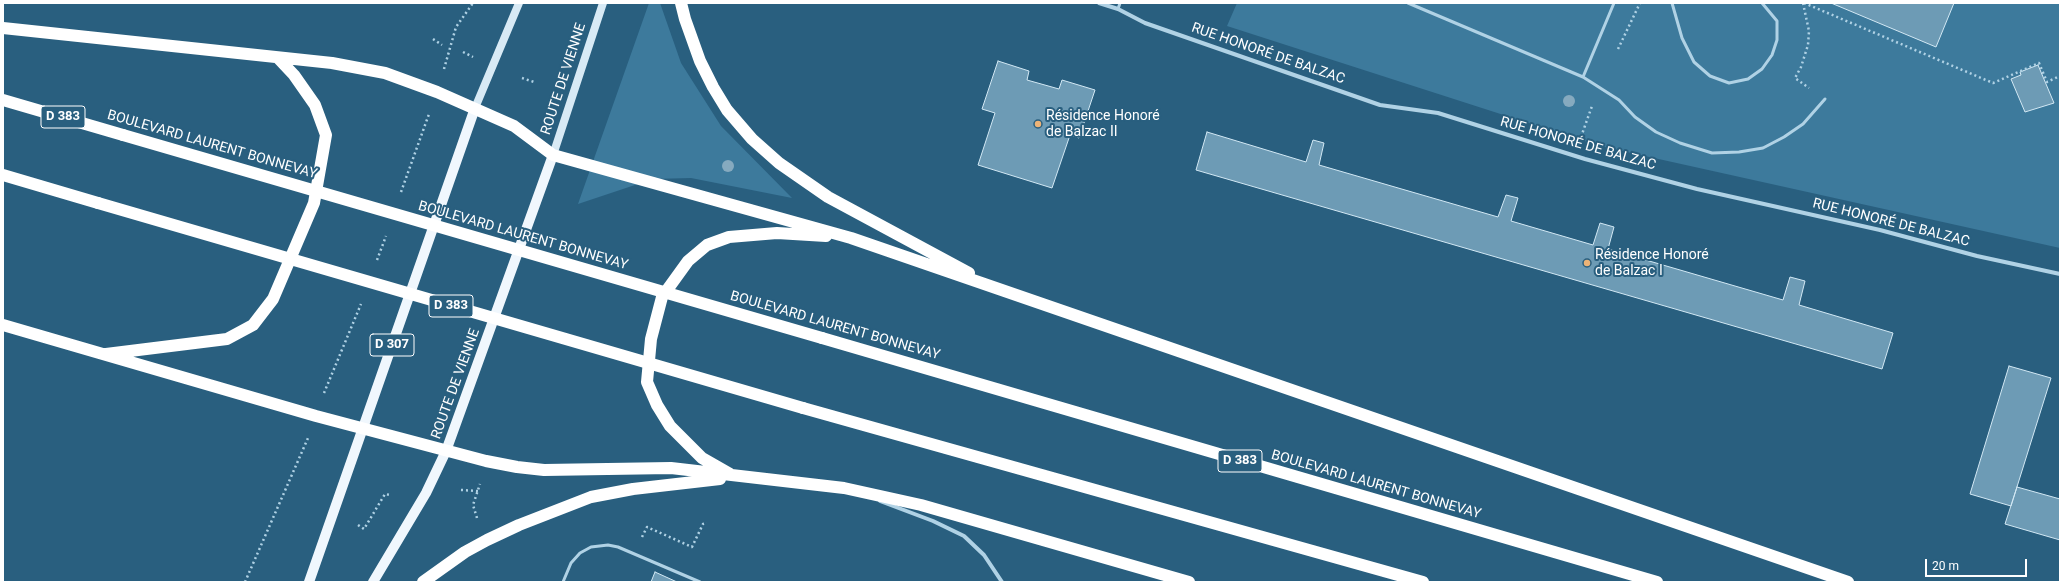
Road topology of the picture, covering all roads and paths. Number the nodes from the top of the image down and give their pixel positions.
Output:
1 (519, 3) edge
2 (603, 3) edge
3 (681, 3) edge
4 (1099, 3) edge
5 (1120, 3) edge
6 (1408, 3) edge
7 (1614, 3) edge
8 (1672, 3) edge
9 (1762, 3) edge
10 (1804, 3) edge
11 (1118, 9) junction
12 (3, 28) edge
13 (433, 39) dead end
14 (442, 45) dead end
15 (463, 52) dead end
16 (278, 58) junction
17 (478, 60) dead end
18 (2060, 76) edge
19 (1583, 77) junction
20 (522, 78) dead end
21 (534, 82) dead end
22 (1825, 99) joint
23 (3, 100) edge
24 (474, 108) junction
25 (553, 155) junction
26 (3, 175) edge
27 (851, 238) junction
28 (2060, 274) edge
29 (1002, 290) junction
30 (3, 325) edge
31 (101, 355) junction
32 (362, 429) junction
33 (446, 451) junction
34 (735, 477) junction
35 (482, 478) dead end
36 (844, 488) junction
37 (461, 490) dead end
38 (478, 492) junction
39 (390, 495) dead end
40 (478, 520) dead end
41 (706, 523) dead end
42 (358, 525) dead end
43 (634, 554) junction
44 (309, 582) edge
45 (373, 582) edge
46 (423, 582) edge
47 (563, 582) edge
48 (700, 582) edge
49 (1002, 582) edge
50 (1189, 582) edge
51 (1422, 582) edge
52 (1658, 582) edge
53 (1848, 582) edge

1 - 24 main road
2 - 25 main road, ROUTE DE VIENNE
3 - 29 highway
4 - 11 street, RUE HONORÉ DE BALZAC
5 - 11 lane
6 - 19 lane
7 - 19 lane
8 - 9 lane
10 - 18 path
10 - 22 path
11 - 28 street, RUE HONORÉ DE BALZAC
12 - 16 highway
13 - 14 path
15 - 17 path
16 - 24 highway
16 - 31 highway
19 - 22 lane
20 - 21 path
23 - 52 highway, BOULEVARD LAURENT BONNEVAY / D 383, bridge
24 - 25 highway
24 - 32 main road, D 307
25 - 27 highway
25 - 33 main road, ROUTE DE VIENNE
26 - 51 highway, D 383, bridge
27 - 29 highway
27 - 34 highway
29 - 53 highway
30 - 31 highway
31 - 32 highway
32 - 33 highway
32 - 44 main road, D 307
33 - 34 highway
33 - 45 main road, ROUTE DE VIENNE
34 - 36 highway
34 - 46 highway
35 - 38 path
36 - 49 street
36 - 50 highway
37 - 38 path
38 - 40 path
39 - 42 path
41 - 43 path
43 - 47 lane
43 - 48 lane

